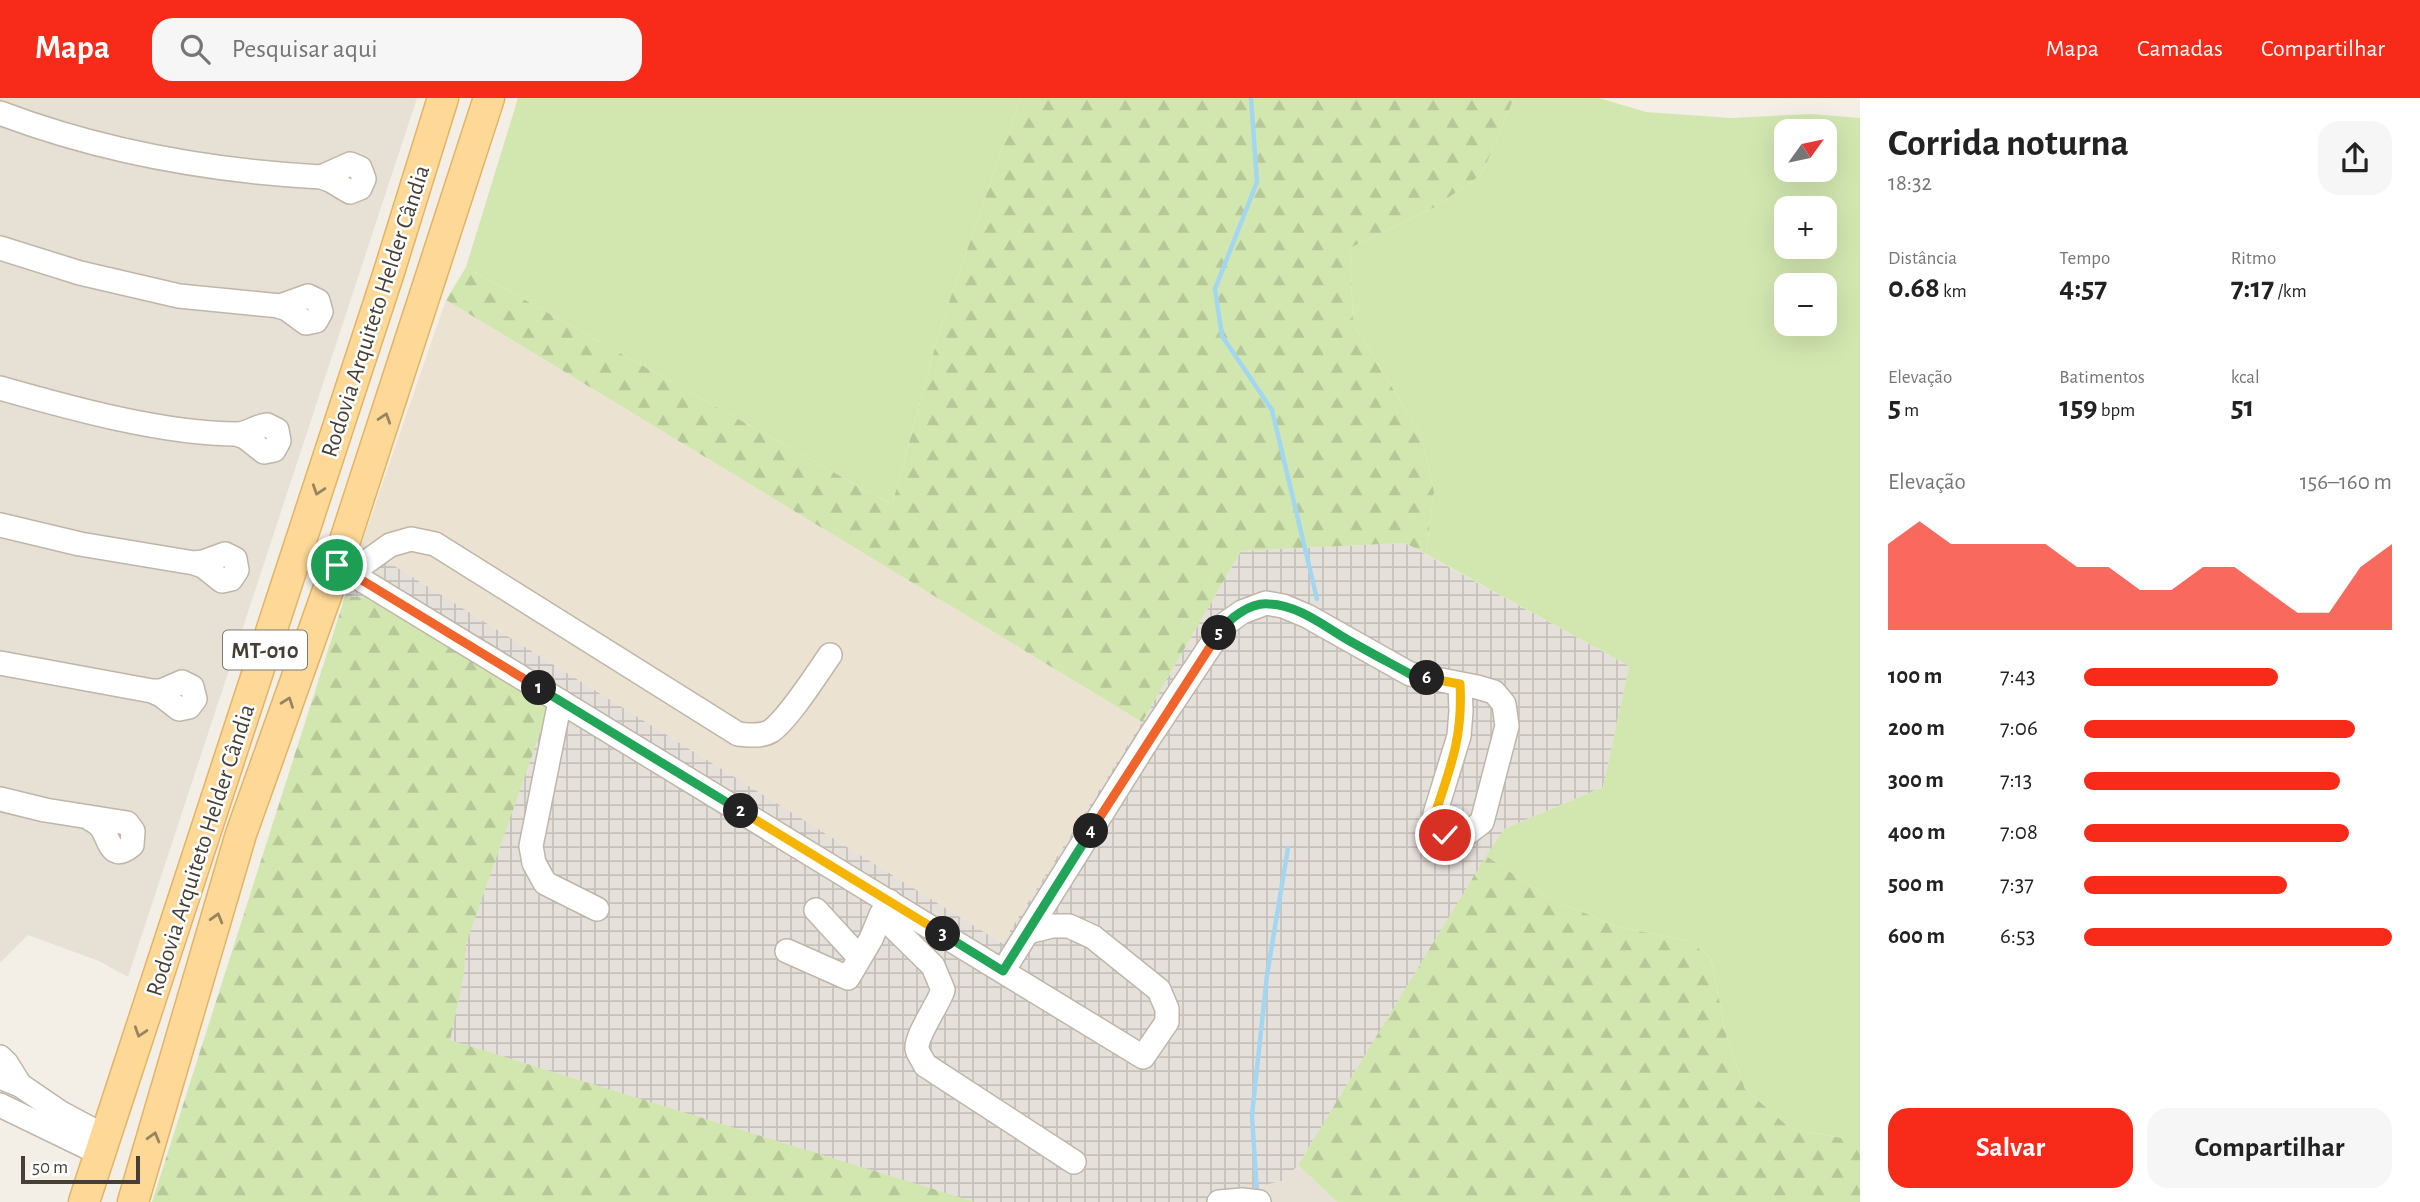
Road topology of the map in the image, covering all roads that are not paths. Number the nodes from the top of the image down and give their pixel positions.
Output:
1 (443, 98) edge
2 (489, 98) edge
3 (0, 113) edge
4 (321, 177) dead end
5 (0, 248) edge
6 (278, 306) dead end
7 (0, 388) edge
8 (236, 434) dead end
9 (0, 525) edge
10 (194, 563) dead end
11 (344, 569) junction
12 (830, 655) dead end
13 (0, 663) edge
14 (1460, 684) junction
15 (152, 691) dead end
16 (560, 701) junction
17 (0, 799) edge
18 (89, 818) dead end
19 (885, 908) junction
20 (597, 909) dead end
21 (816, 910) dead end
22 (1027, 932) junction
23 (787, 951) dead end
24 (859, 957) junction
25 (1003, 971) junction
26 (0, 1057) edge
27 (10, 1081) edge
28 (5, 1107) edge
29 (103, 1145) junction
30 (1074, 1162) dead end
31 (84, 1202) edge
32 (133, 1202) edge
33 (1219, 1202) edge
34 (1259, 1202) edge

1 -> 29 main road, Rodovia Arquiteto Helder Cândia / MT-010
11 -> 2 main road, Rodovia Arquiteto Helder Cândia / MT-010
3 - 4 street
5 - 6 street
7 - 8 street
9 - 10 street
11 - 12 street
11 - 16 street
32 -> 11 main road, Rodovia Arquiteto Helder Cândia / MT-010
13 - 15 street
14 - 14 street
14 - 22 street
16 - 19 street
16 - 20 street
17 - 18 street
19 - 24 street
19 - 25 street
19 - 30 street
21 - 24 street
22 - 25 street
22 - 25 street
23 - 24 street
26 - 27 street
27 - 28 street
27 - 29 street
28 - 29 street
29 - 31 main road, Rodovia Arquiteto Helder Cândia / MT-010
33 - 34 street

